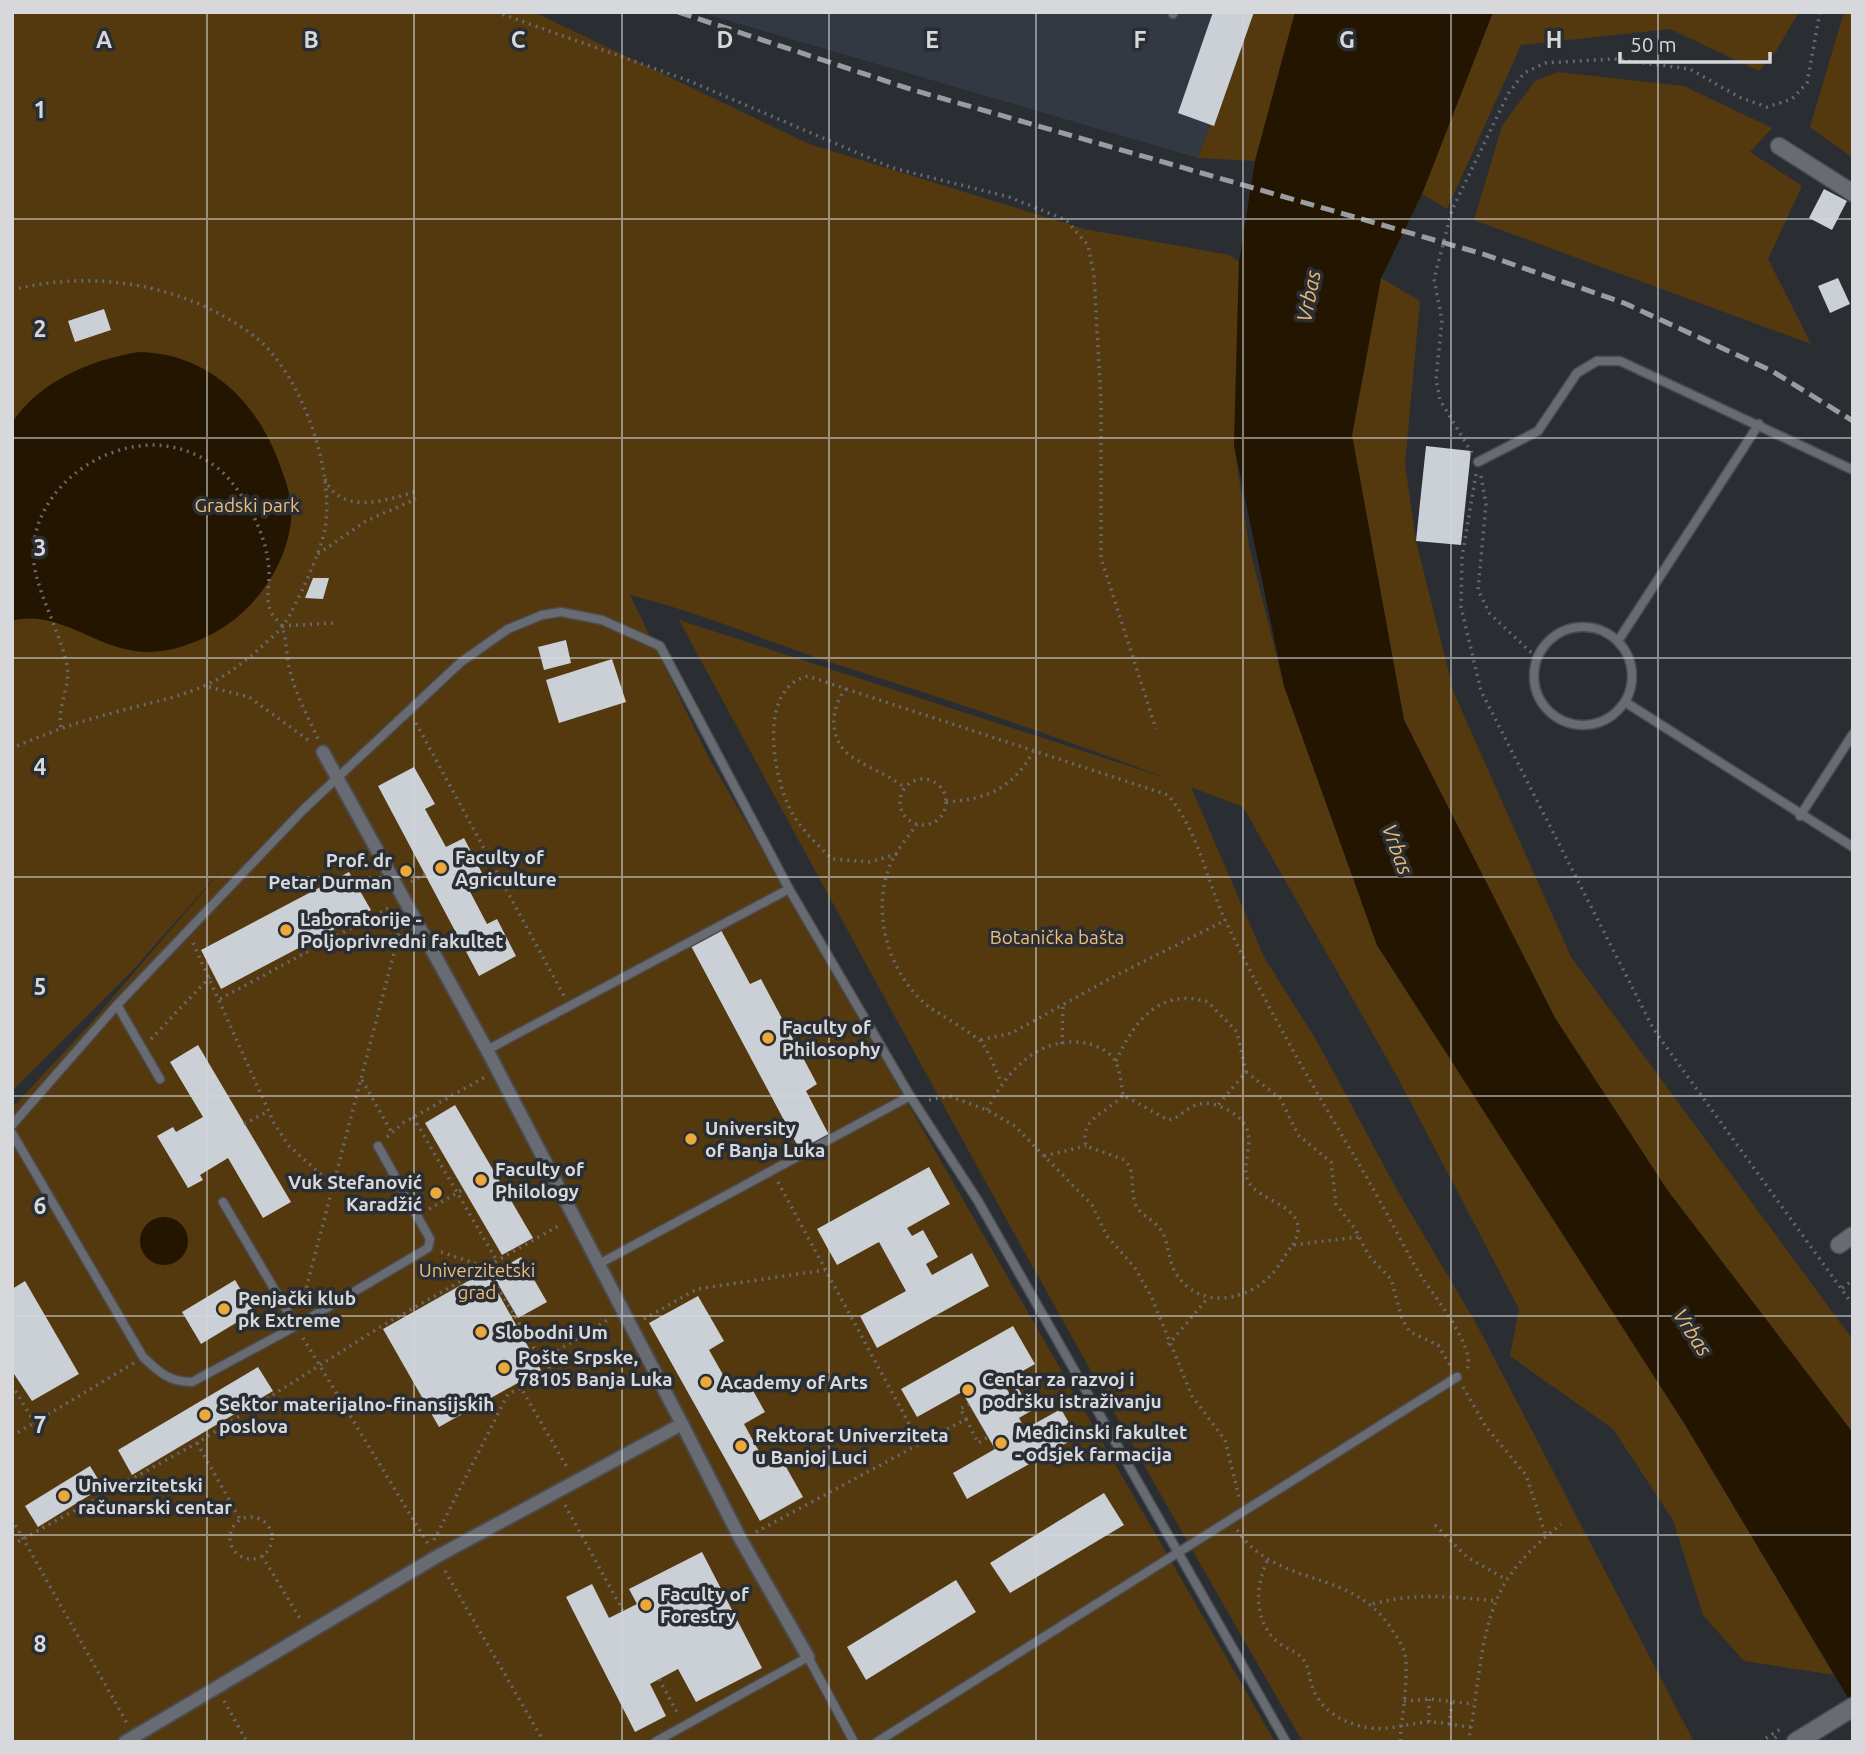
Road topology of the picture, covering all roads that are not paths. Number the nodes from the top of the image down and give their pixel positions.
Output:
1 (1779, 146) dead end
2 (1853, 193) edge
3 (1759, 424) junction
4 (1478, 462) road end
5 (1853, 470) edge
6 (1618, 641) junction
7 (1625, 702) junction
8 (1853, 734) edge
9 (323, 752) road end
10 (337, 778) junction
11 (1800, 816) junction
12 (1853, 847) edge
13 (789, 888) junction
14 (117, 1005) junction
15 (487, 1050) junction
16 (160, 1079) dead end
17 (913, 1100) junction
18 (12, 1125) edge
19 (12, 1133) edge
20 (378, 1146) road end
21 (223, 1202) dead end
22 (1853, 1234) edge
23 (1839, 1245) dead end
24 (597, 1265) junction
25 (296, 1326) junction
26 (1457, 1377) road end
27 (682, 1424) junction
28 (1176, 1551) junction
29 (808, 1657) junction
30 (1853, 1707) edge
31 (129, 1739) edge
32 (655, 1742) edge
33 (854, 1742) edge
34 (877, 1742) edge
35 (1286, 1742) edge
36 (1796, 1742) edge

1 - 2 street
3 - 4 lane
3 - 5 lane
3 - 6 lane
6 - 7 lane
6 - 7 lane
7 - 11 lane
8 - 11 lane
9 - 10 street
10 - 13 lane
10 - 14 lane
10 - 15 street
11 - 12 lane
13 - 15 lane
13 - 17 lane
14 - 16 lane
14 - 18 lane
15 - 24 street
17 - 24 lane
17 - 28 lane
19 - 25 lane
20 - 25 lane
21 - 25 lane
22 - 23 street
24 - 27 street
26 - 28 lane
27 - 29 street
27 - 31 street
28 - 34 lane
28 - 35 lane
29 - 32 lane
29 - 33 lane
30 - 36 street

